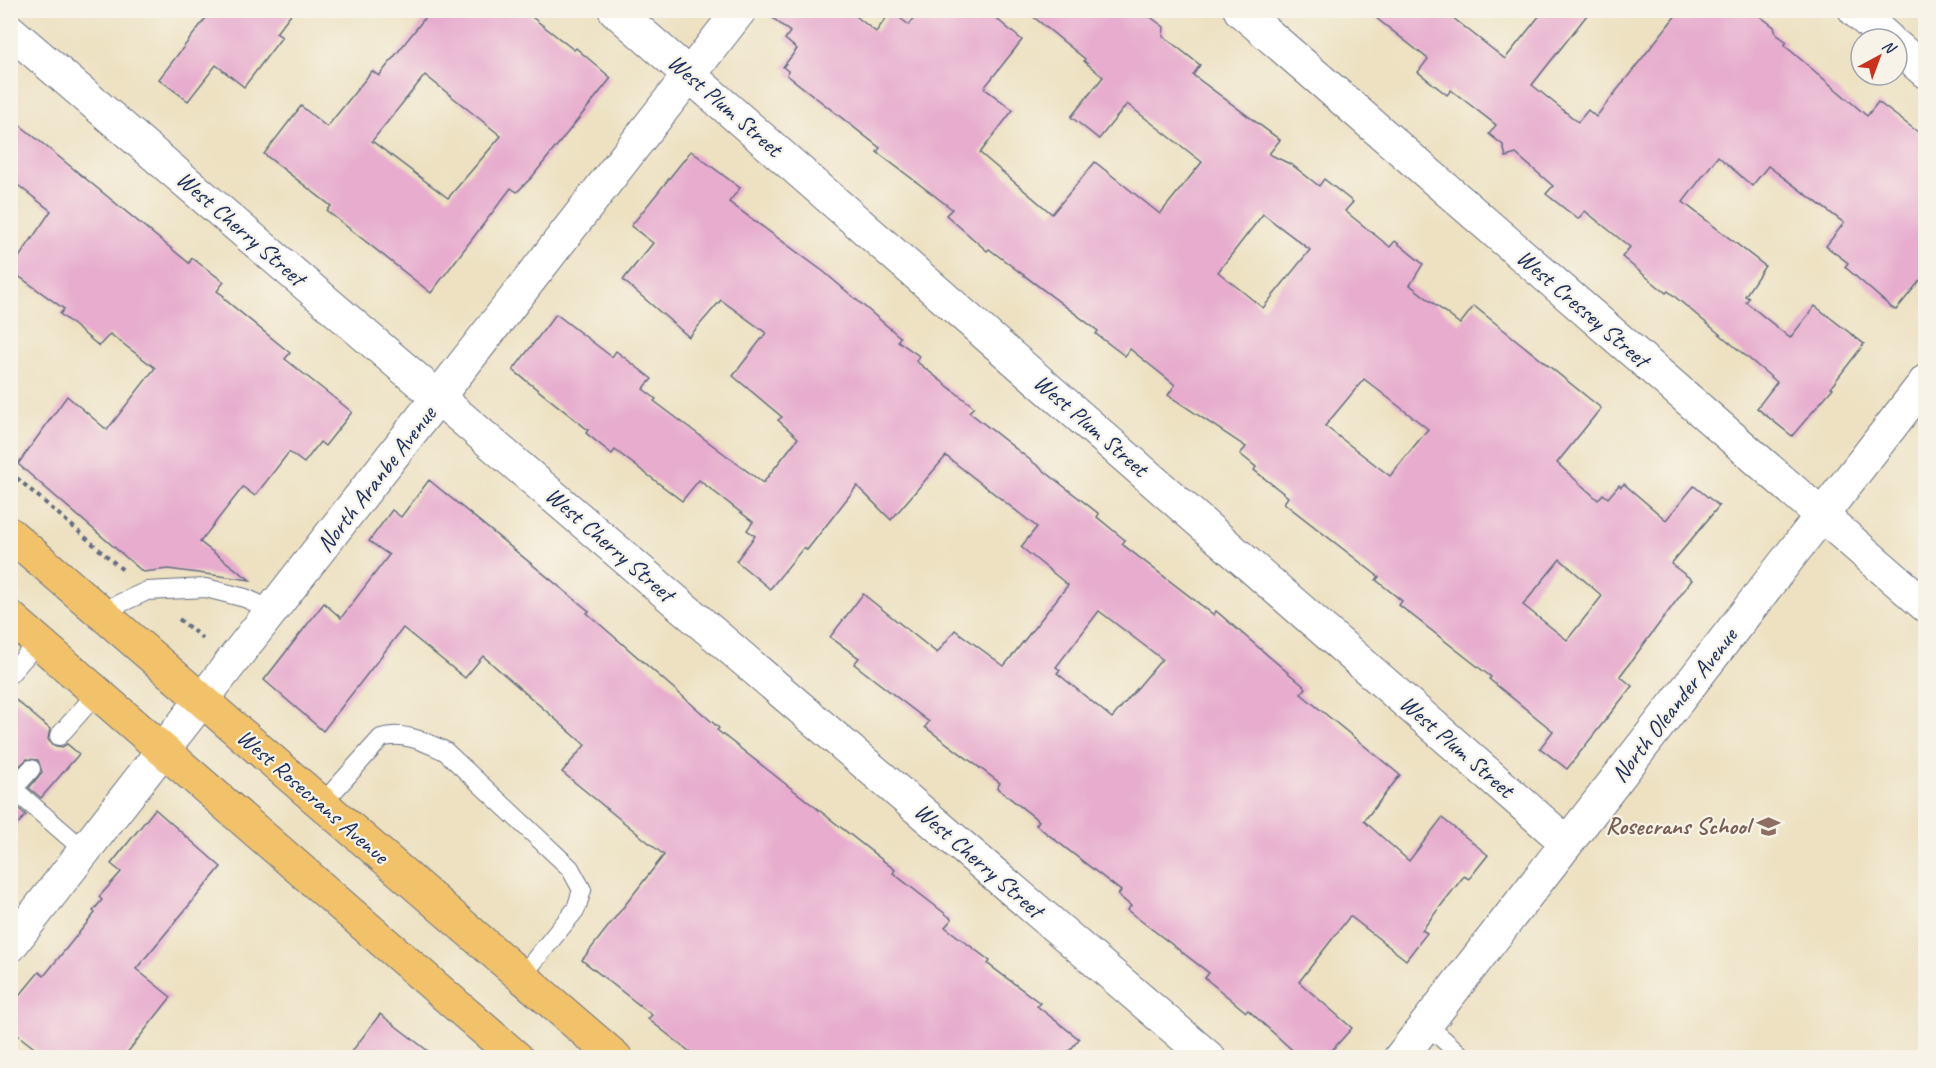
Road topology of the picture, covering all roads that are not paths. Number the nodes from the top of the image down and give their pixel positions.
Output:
1 (615, 10) edge
2 (740, 10) edge
3 (1240, 10) edge
4 (1855, 10) edge
5 (1874, 27) edge
6 (10, 31) edge
7 (1909, 57) edge
8 (1926, 72) edge
9 (690, 74) junction
10 (1926, 381) edge
11 (439, 398) junction
12 (1822, 516) junction
13 (10, 534) edge
14 (1926, 606) edge
15 (274, 611) junction
16 (101, 612) junction
17 (10, 617) edge
18 (39, 641) junction
19 (10, 674) edge
20 (97, 693) junction
21 (204, 701) junction
22 (58, 736) dead end
23 (165, 752) junction
24 (31, 768) dead end
25 (12, 787) edge
26 (322, 804) junction
27 (1566, 842) junction
28 (86, 851) junction
29 (10, 946) edge
30 (522, 976) junction
31 (1426, 1024) junction
32 (516, 1058) edge
33 (616, 1058) edge
34 (1209, 1058) edge
35 (1400, 1058) edge
36 (1464, 1058) edge

1 - 9 street, West Plum Street
2 - 9 street, North Aranbe Avenue
3 - 12 street, West Cressey Street
4 - 5 street
6 - 11 street, West Cherry Street
7 - 8 street
9 - 11 street, North Aranbe Avenue
9 - 27 street, West Plum Street
10 - 12 street, North Oleander Avenue
11 - 15 street, North Aranbe Avenue
11 - 34 street, West Cherry Street
12 - 14 street, West Cressey Street
12 - 27 street, North Oleander Avenue
13 - 16 main road, West Rosecrans Avenue
15 - 16 lane
15 - 21 street, North Aranbe Avenue
16 - 21 main road, West Rosecrans Avenue
17 - 18 main road
18 - 19 lane
18 - 20 main road
20 - 22 lane
20 - 23 main road
21 - 23 street, North Aranbe Avenue
21 - 26 main road, West Rosecrans Avenue
23 - 28 street, North Aranbe Avenue
23 - 32 main road
24 - 25 lane
25 - 28 lane
26 - 30 main road, West Rosecrans Avenue
26 - 30 lane
27 - 31 street, North Oleander Avenue
28 - 29 street, North Aranbe Avenue
30 - 33 main road, West Rosecrans Avenue
31 - 35 street, North Oleander Avenue
31 - 36 lane

